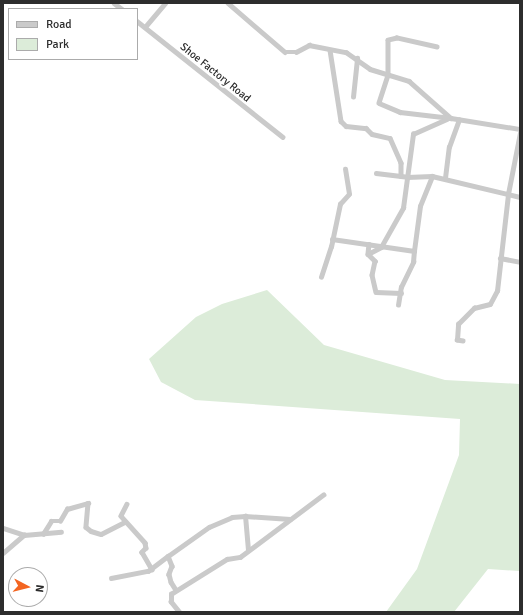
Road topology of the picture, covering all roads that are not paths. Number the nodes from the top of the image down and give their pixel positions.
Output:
1 (165, 3) edge
2 (228, 3) edge
3 (138, 22) edge
4 (145, 27) junction
5 (437, 47) dead end
6 (330, 50) junction
7 (357, 58) junction
8 (388, 75) junction
9 (352, 97) dead end
10 (451, 118) junction
11 (460, 120) junction
12 (520, 130) edge
13 (520, 133) edge
14 (283, 137) dead end
15 (346, 169) dead end
16 (376, 174) dead end
17 (402, 176) junction
18 (432, 176) junction
19 (407, 177) junction
20 (444, 178) junction
21 (508, 194) junction
22 (520, 197) edge
23 (332, 239) junction
24 (368, 244) junction
25 (381, 247) junction
26 (414, 251) junction
27 (368, 254) junction
28 (500, 258) junction
29 (520, 262) edge
30 (321, 277) dead end
31 (401, 293) junction
32 (398, 305) dead end
33 (463, 341) dead end
34 (323, 495) dead end
35 (127, 504) dead end
36 (245, 516) junction
37 (290, 519) junction
38 (125, 522) junction
39 (3, 528) edge
40 (61, 532) dead end
41 (43, 534) junction
42 (24, 535) junction
43 (248, 550) junction
44 (3, 553) edge
45 (168, 556) junction
46 (152, 569) junction
47 (111, 578) dead end
48 (176, 590) junction
49 (179, 612) edge

1 - 4 street
2 - 6 street
3 - 4 street, Shoe Factory Road
4 - 14 street, Shoe Factory Road
5 - 8 street
6 - 7 street
6 - 17 street
7 - 8 street
7 - 9 street
8 - 10 street
8 - 10 street
10 - 11 street
10 - 19 street
11 - 12 street
11 - 20 street
13 - 21 street
15 - 23 street
16 - 17 street
17 - 19 street
18 - 19 street
18 - 20 street
18 - 26 street
19 - 25 street
20 - 21 street
21 - 22 street
21 - 28 street
23 - 24 street
23 - 30 street
24 - 25 street
24 - 27 street
25 - 26 street
25 - 27 street
26 - 31 street
27 - 31 street
28 - 29 street
28 - 33 street
31 - 32 street
34 - 37 street
35 - 38 street
36 - 37 street
36 - 43 street
36 - 45 street
37 - 43 street
38 - 41 street
38 - 46 street
39 - 42 street
40 - 41 street
41 - 42 street
42 - 44 street
43 - 48 street
45 - 46 street
45 - 48 street
46 - 47 street
48 - 49 street

